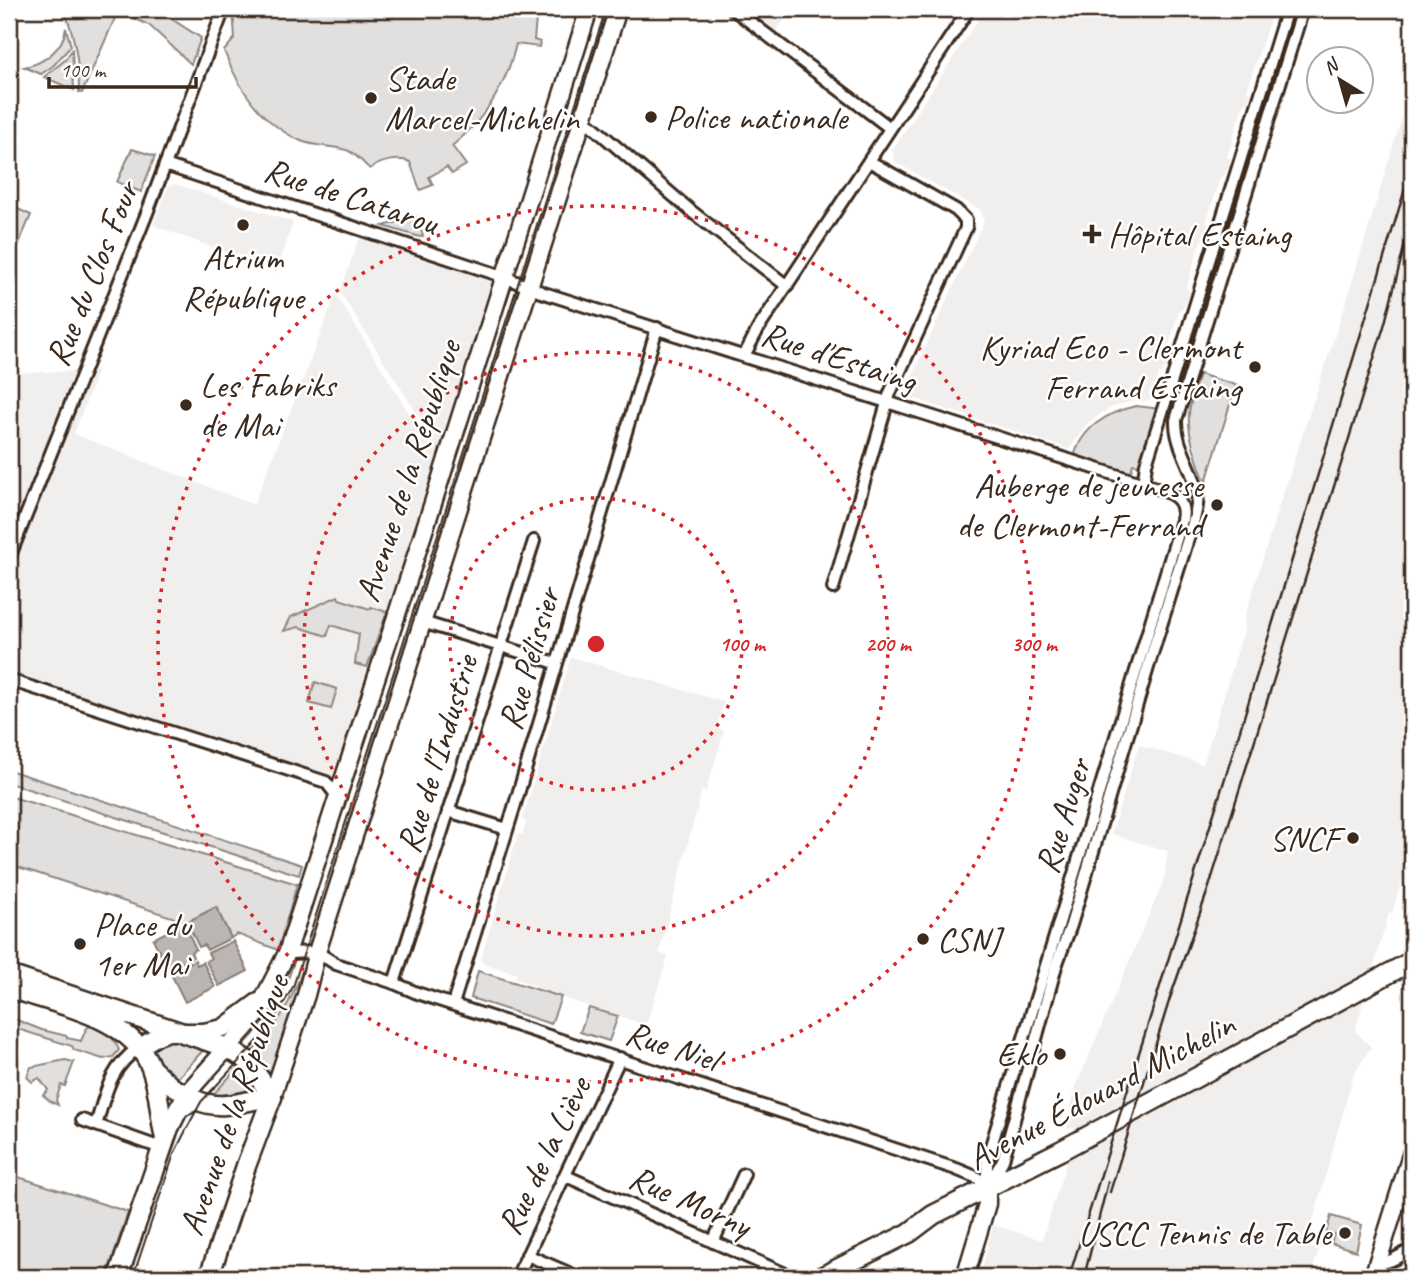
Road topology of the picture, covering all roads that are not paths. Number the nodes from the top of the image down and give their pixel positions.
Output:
1 (224, 9) edge
2 (589, 9) edge
3 (618, 9) edge
4 (733, 9) edge
5 (969, 9) edge
6 (1287, 9) edge
7 (1303, 9) edge
8 (581, 123) junction
9 (890, 128) junction
10 (869, 161) junction
11 (165, 165) junction
12 (518, 281) junction
13 (787, 286) junction
14 (657, 328) junction
15 (744, 356) junction
16 (888, 402) junction
17 (1143, 485) junction
18 (534, 541) dead end
19 (10, 550) edge
20 (833, 588) dead end
21 (422, 622) junction
22 (500, 645) junction
23 (556, 663) junction
24 (9, 680) edge
25 (344, 772) junction
26 (326, 782) junction
27 (337, 796) junction
28 (448, 811) junction
29 (508, 829) junction
30 (317, 952) junction
31 (286, 953) junction
32 (1412, 961) edge
33 (336, 964) junction
34 (312, 973) junction
35 (9, 975) edge
36 (394, 983) junction
37 (9, 988) edge
38 (265, 996) junction
39 (453, 1004) junction
40 (181, 1031) junction
41 (138, 1048) junction
42 (228, 1048) junction
43 (620, 1058) junction
44 (150, 1066) junction
45 (272, 1097) junction
46 (187, 1101) junction
47 (82, 1119) dead end
48 (96, 1125) junction
49 (163, 1143) junction
50 (1412, 1152) edge
51 (744, 1174) dead end
52 (566, 1176) junction
53 (988, 1187) junction
54 (713, 1242) junction
55 (1412, 1249) edge
56 (527, 1255) junction
57 (1375, 1270) edge
58 (118, 1277) edge
59 (209, 1277) edge
60 (517, 1277) edge
61 (578, 1277) edge
62 (792, 1277) edge
63 (821, 1277) edge
64 (965, 1277) edge

1 - 11 street, Rue du Clos Four
2 - 12 main road, Avenue de la République
3 - 8 main road, Avenue de la République
4 - 9 street
5 - 9 street
6 - 17 street
7 - 53 street
8 - 12 main road, Avenue de la République
8 - 13 street
9 - 10 street
10 - 13 street
10 - 16 street
11 - 12 street, Rue de Catarou
11 - 19 street, Rue du Clos Four
12 - 14 street, Rue d'Estaing
12 - 21 main road, Avenue de la République
12 - 25 main road, Avenue de la République
13 - 15 street
14 - 15 street, Rue d'Estaing
14 - 23 street, Rue Pélissier
15 - 16 street, Rue d'Estaing
16 - 17 street, Rue d'Estaing
16 - 20 street
17 - 53 street, Rue Auger
18 - 22 street, Rue de l'Industrie
21 - 22 street
21 - 30 main road, Avenue de la République
22 - 23 street
22 - 28 street, Rue de l'Industrie
23 - 29 street, Rue Pélissier
24 - 26 street
25 - 26 street
25 - 27 main road, Avenue de la République
26 - 27 street
27 - 31 main road, Avenue de la République
28 - 29 street
28 - 36 street, Rue de l'Industrie
29 - 39 street, Rue Pélissier
30 - 31 street, Avenue de la République
30 - 33 street, Rue Niel
30 - 34 main road, Avenue de la République
31 - 38 main road, Avenue de la République
32 - 53 main road, Avenue Édouard Michelin
33 - 34 street
33 - 36 street, Rue Niel
34 - 45 main road, Avenue de la République
35 - 40 main road
36 - 39 street, Rue Niel
37 - 41 main road
38 - 40 main road, Avenue de la République
38 - 42 main road, Avenue de la République
39 - 43 street, Rue Niel
40 - 41 main road
40 - 42 main road
41 - 44 main road
41 - 48 street
42 - 45 main road
42 - 46 main road, Avenue de la République
43 - 52 street, Rue de la Liève
43 - 53 street, Rue Niel
44 - 46 main road
44 - 49 main road
45 - 46 main road
45 - 59 main road, Avenue de la République
46 - 49 main road
47 - 48 street
48 - 49 street
49 - 58 main road
50 - 57 main road
51 - 54 street
52 - 54 street, Rue Morny
52 - 56 street, Rue de la Liève
53 - 63 main road, Avenue Édouard Michelin
53 - 64 main road
54 - 62 street, Rue Morny
55 - 57 street
56 - 60 street, Rue de la Liève
56 - 61 street

